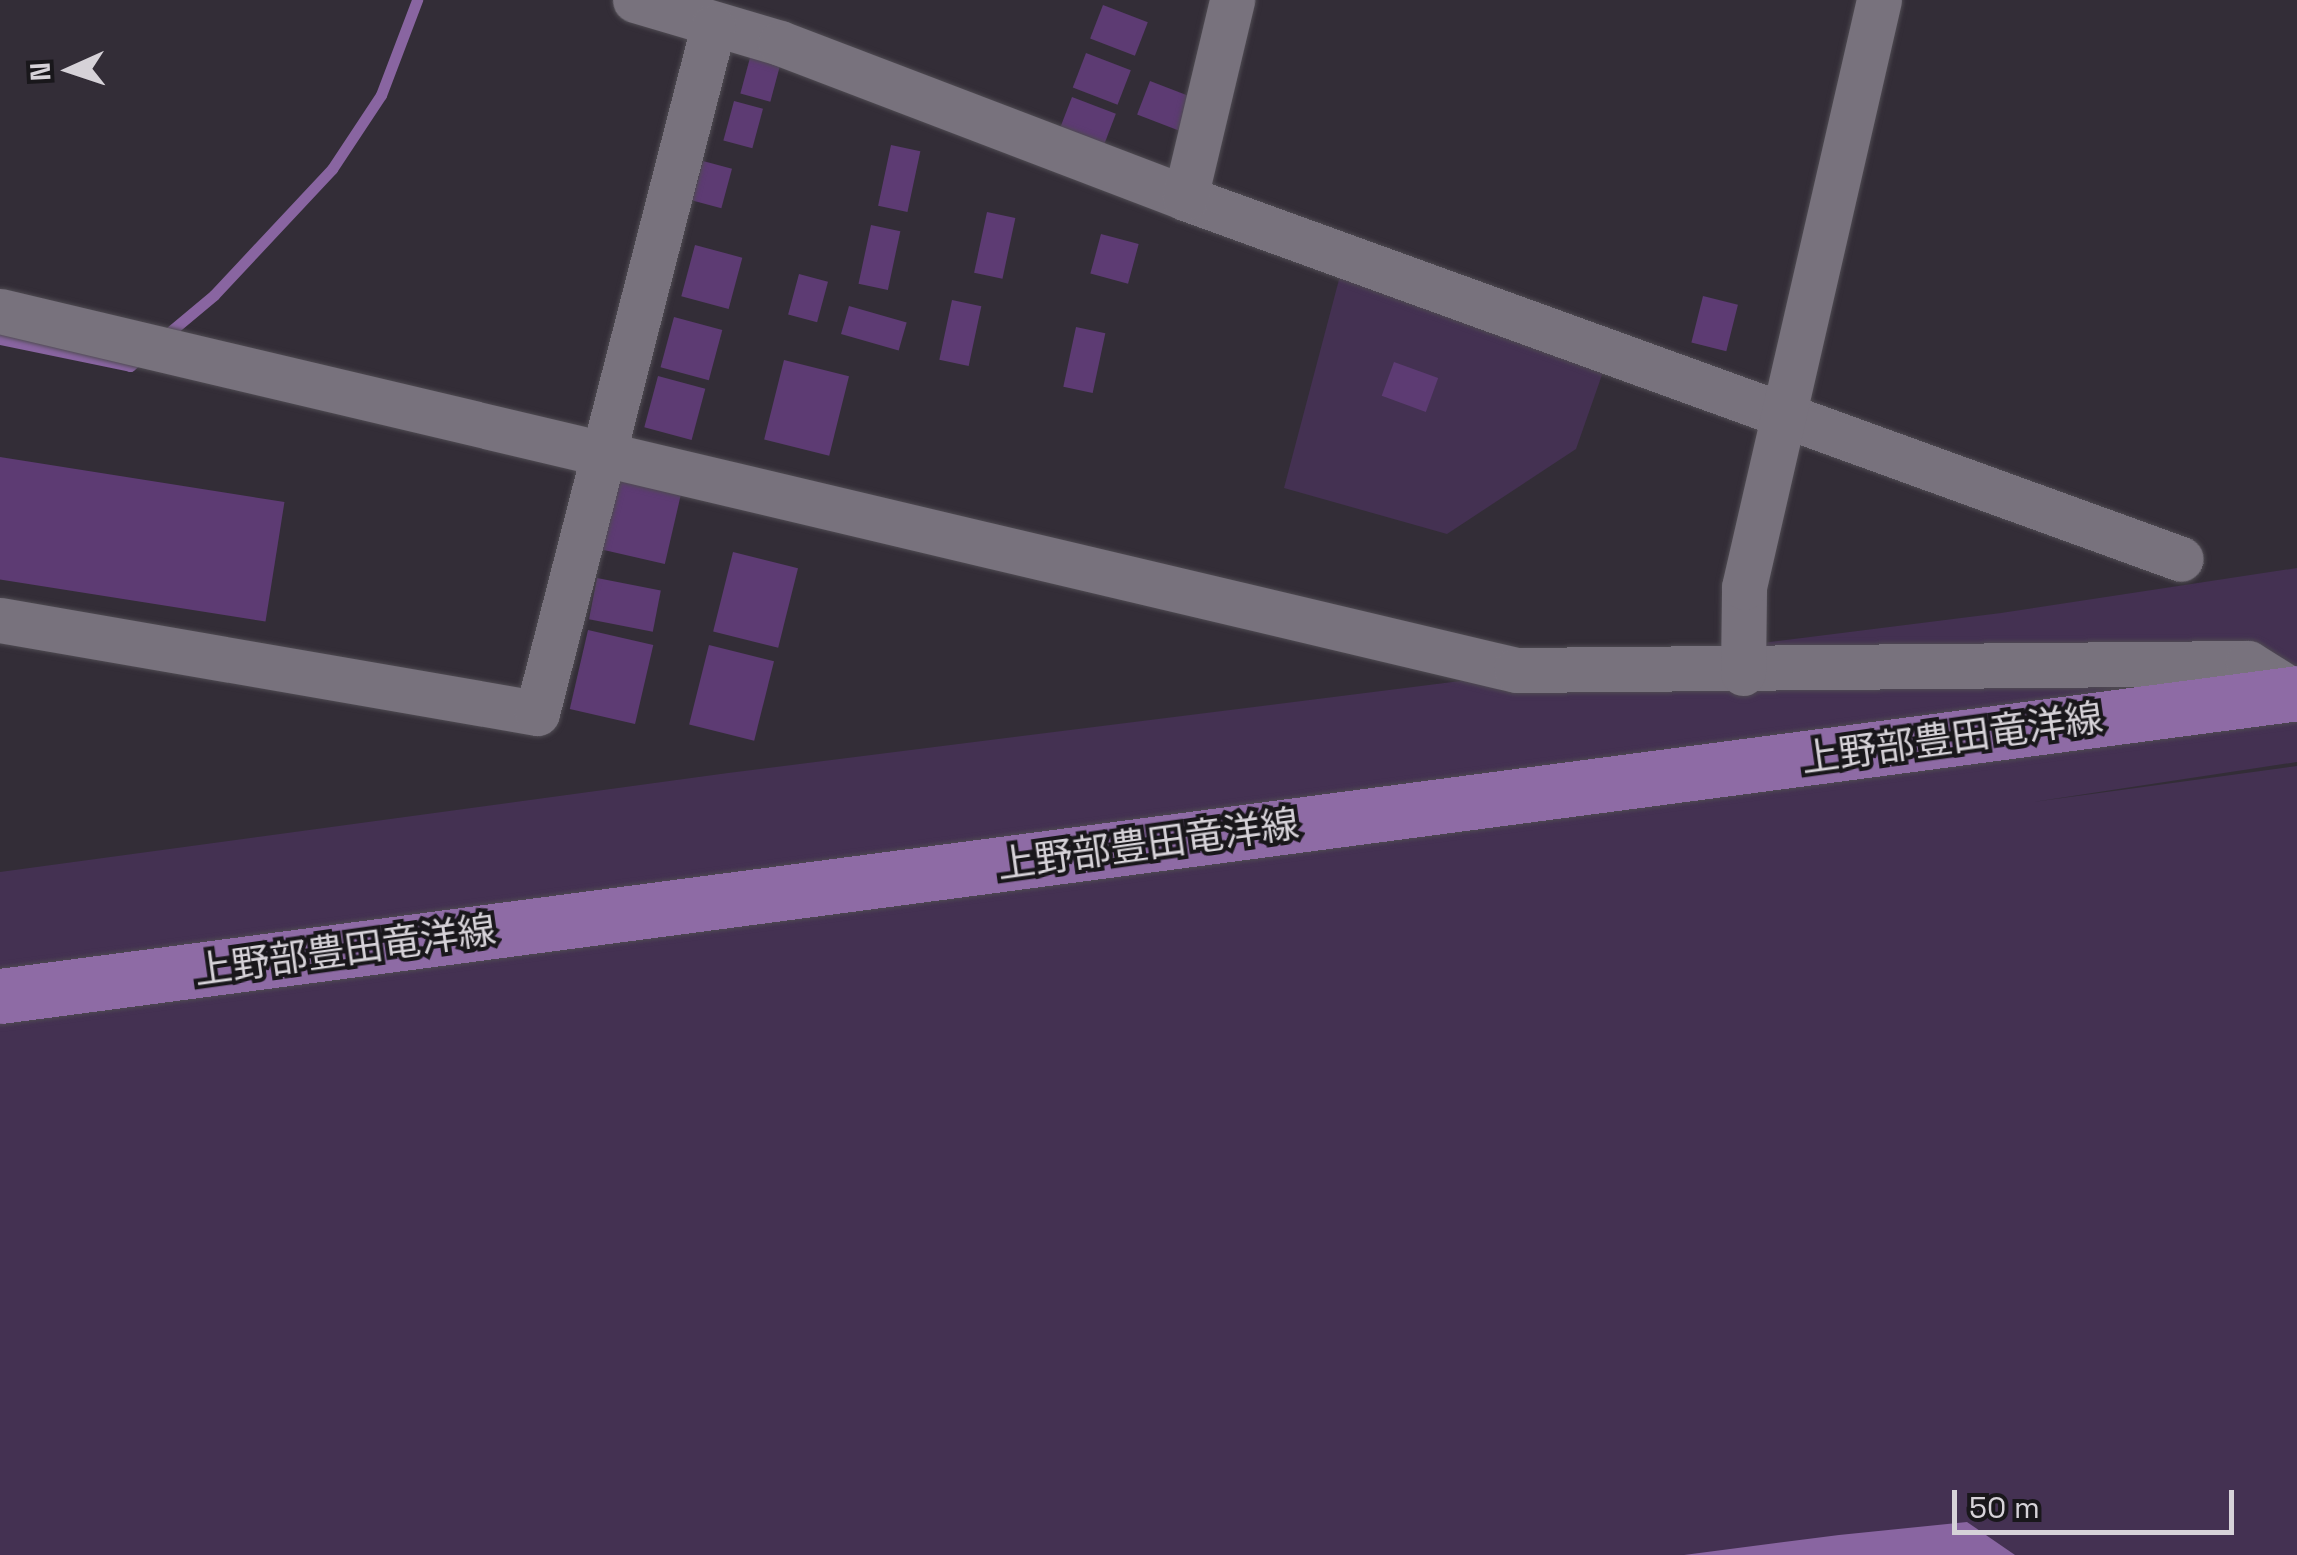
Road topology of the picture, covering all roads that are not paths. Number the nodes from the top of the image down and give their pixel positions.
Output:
1 (635, 0) edge
2 (1232, 0) edge
3 (1879, 0) edge
4 (713, 28) junction
5 (1185, 198) junction
6 (0, 311) edge
7 (1782, 414) junction
8 (604, 452) junction
9 (2181, 558) dead end
10 (0, 620) edge
11 (1743, 673) junction
12 (2296, 693) edge
13 (0, 996) edge

1 - 4 street
2 - 5 street
3 - 7 street
4 - 5 street
4 - 8 street
5 - 7 street
6 - 8 street
7 - 9 street
7 - 11 street
8 - 10 street
8 - 11 street
11 - 12 street
12 - 13 main road, 上野部豊田竜洋線

